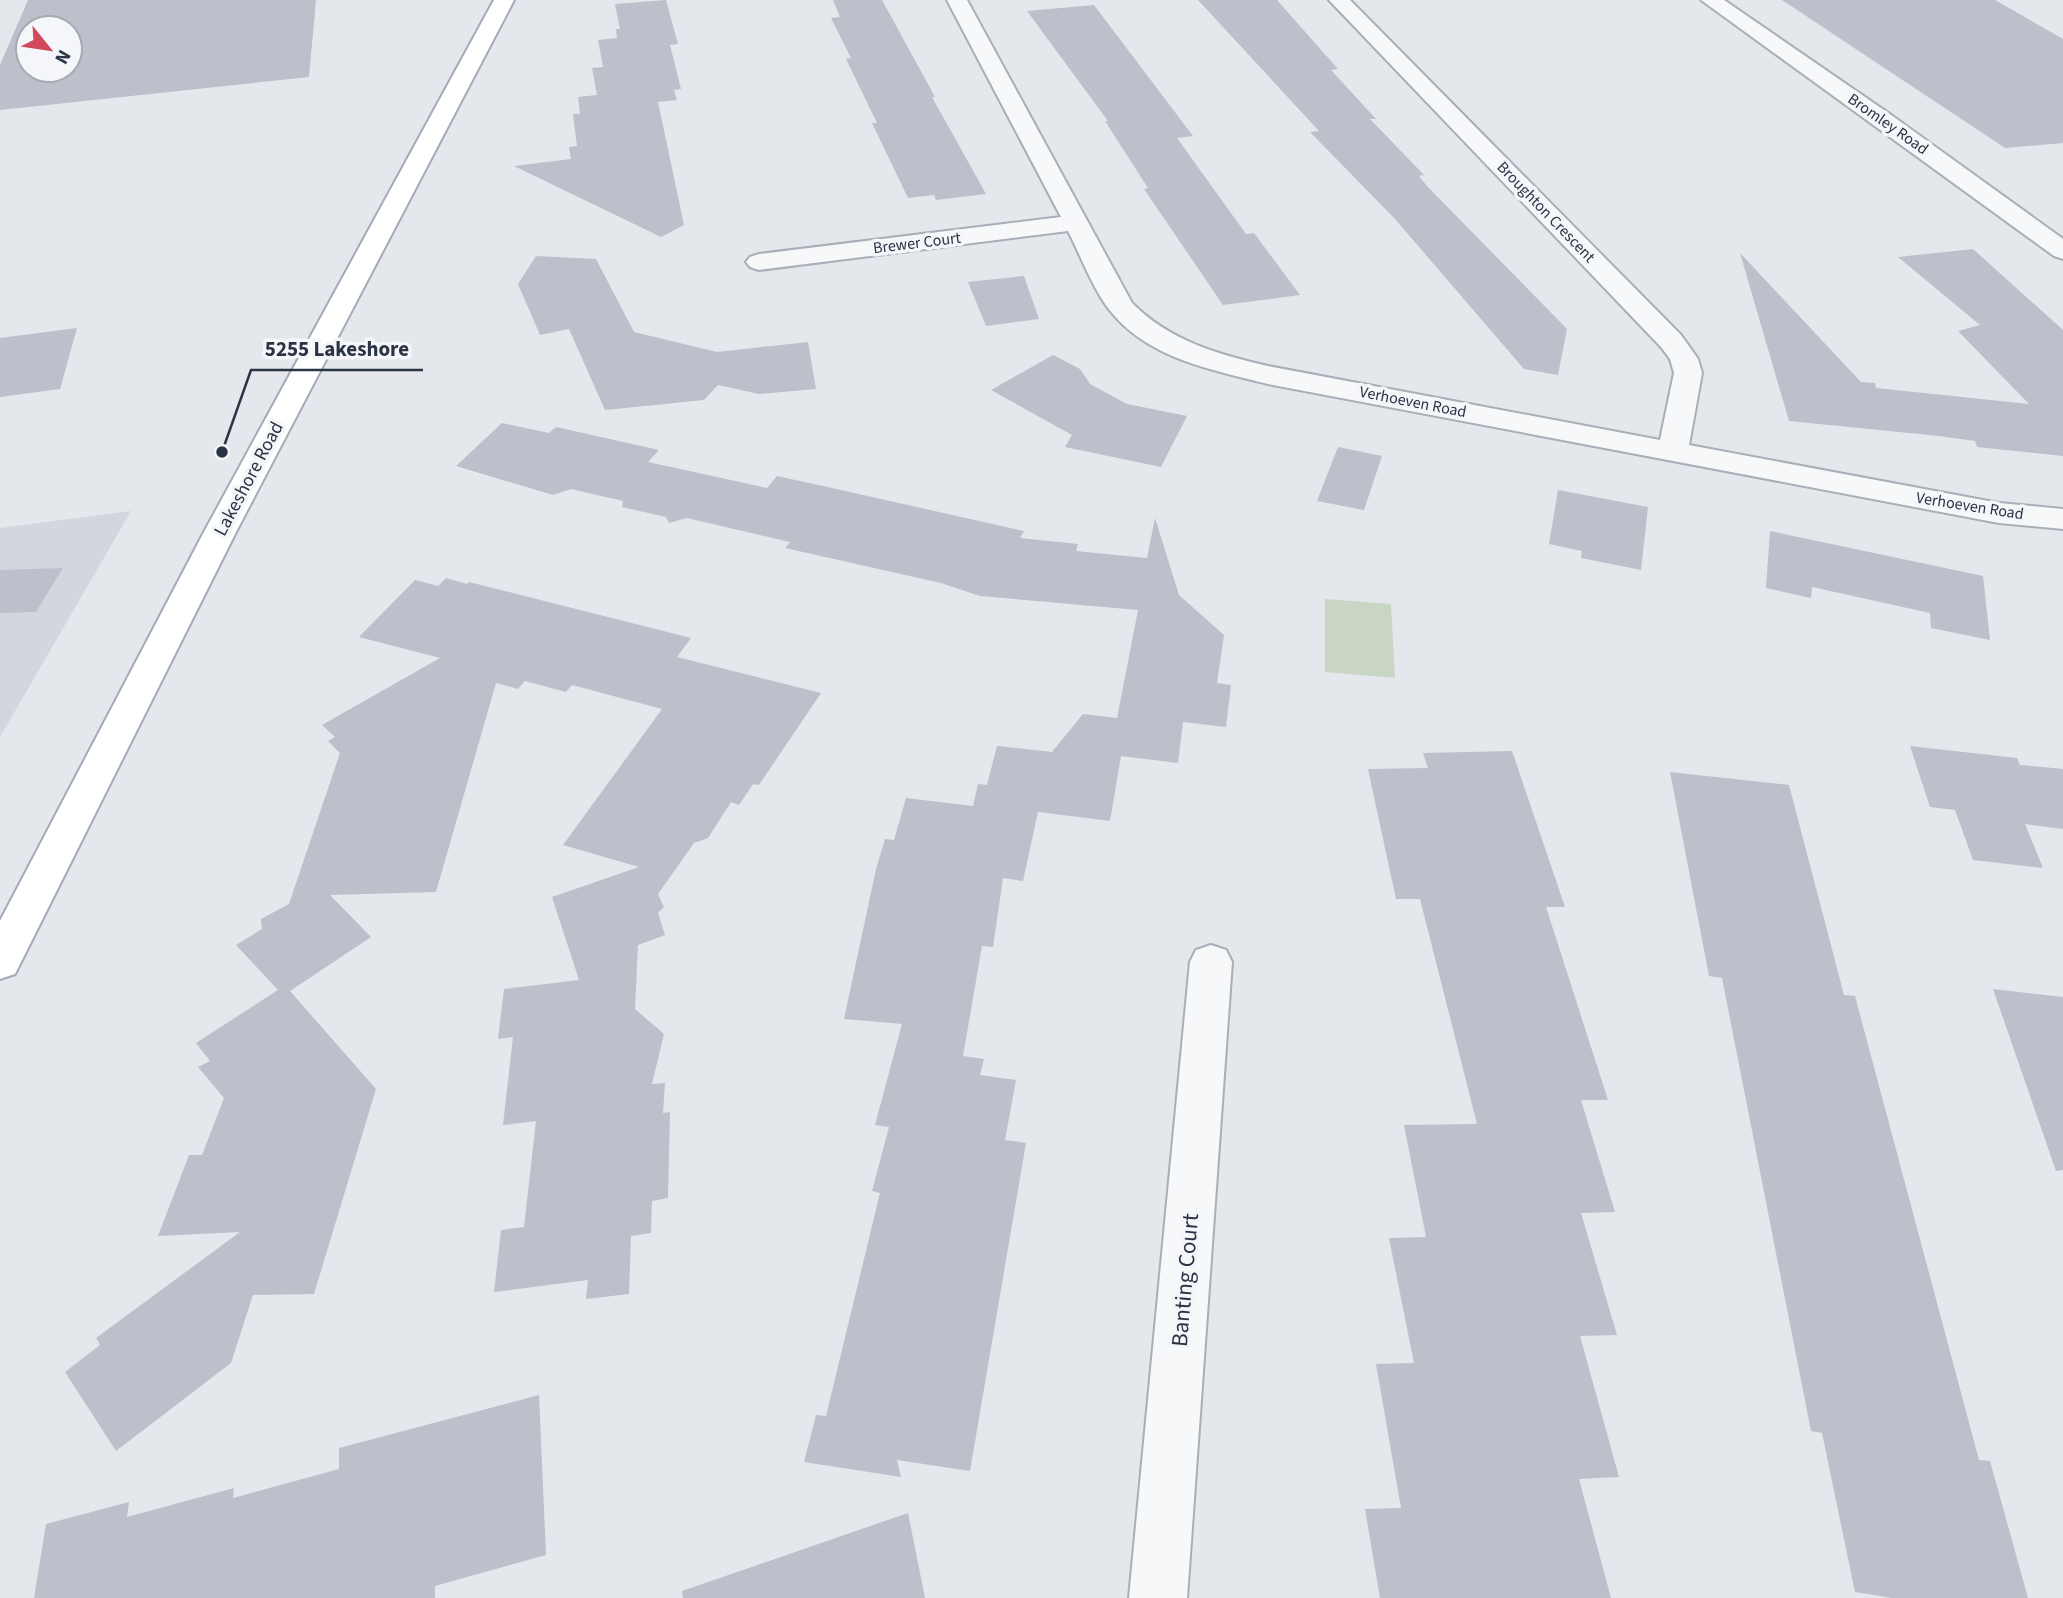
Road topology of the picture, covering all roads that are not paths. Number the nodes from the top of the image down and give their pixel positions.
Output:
1 (504, 0) edge
2 (957, 0) edge
3 (1339, 0) edge
4 (1711, 0) edge
5 (1075, 223) junction
6 (2063, 251) edge
7 (759, 262) dead end
8 (1673, 452) junction
9 (2063, 519) edge
10 (0, 962) edge
11 (1211, 962) dead end
12 (1158, 1598) edge

1 - 10 main road, Lakeshore Road
2 - 5 street, Verhoeven Road
3 - 8 street, Broughton Crescent
4 - 6 street, Bromley Road
5 - 7 street, Brewer Court
5 - 8 street, Verhoeven Road
8 - 9 street, Verhoeven Road
11 - 12 street, Banting Court

